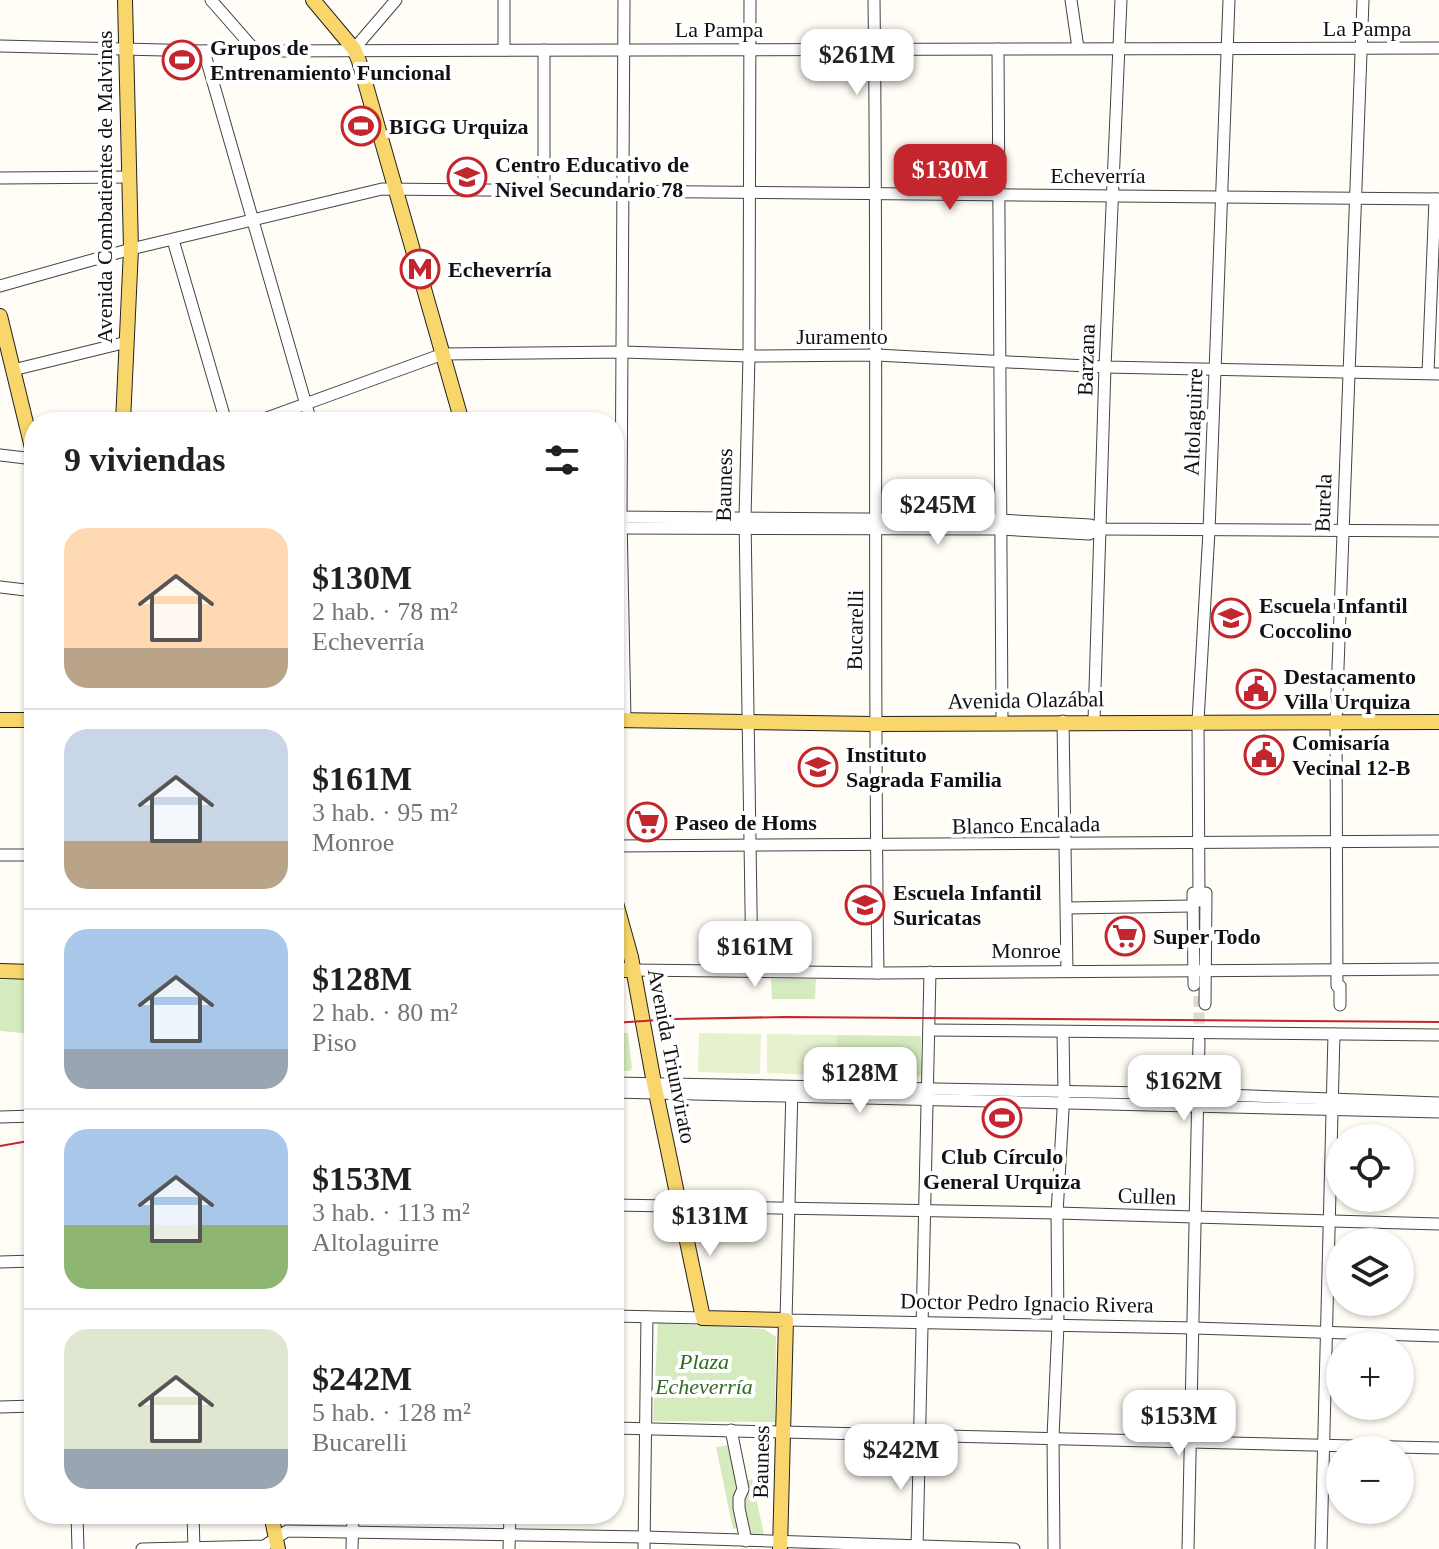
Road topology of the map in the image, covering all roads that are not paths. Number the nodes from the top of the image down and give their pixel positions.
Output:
1 (125, 0) edge
2 (211, 0) edge
3 (313, 0) edge
4 (396, 0) edge
5 (504, 0) edge
6 (624, 0) edge
7 (750, 0) edge
8 (874, 0) edge
9 (1071, 0) edge
10 (1121, 0) edge
11 (1229, 0) edge
12 (1363, 0) edge
13 (0, 46) edge
14 (126, 48) junction
15 (1078, 48) junction
16 (1120, 48) junction
17 (1228, 48) junction
18 (1361, 48) junction
19 (1439, 48) edge
20 (254, 49) junction
21 (354, 49) junction
22 (624, 49) junction
23 (750, 49) junction
24 (874, 49) junction
25 (998, 49) junction
26 (504, 50) junction
27 (544, 50) junction
28 (204, 51) junction
29 (130, 177) junction
30 (0, 178) edge
31 (397, 190) junction
32 (544, 192) junction
33 (624, 192) junction
34 (750, 193) junction
35 (875, 194) junction
36 (999, 195) junction
37 (1114, 195) junction
38 (1223, 196) junction
39 (1357, 198) junction
40 (1437, 199) edge
41 (252, 220) junction
42 (173, 240) junction
43 (131, 249) junction
44 (0, 286) edge
45 (0, 316) edge
46 (127, 342) junction
47 (623, 352) junction
48 (443, 354) junction
49 (877, 355) junction
50 (749, 356) junction
51 (1000, 361) junction
52 (1105, 367) junction
53 (1215, 369) junction
54 (13, 370) junction
55 (1348, 373) junction
56 (1434, 373) edge
57 (306, 403) junction
58 (124, 412) edge
59 (223, 412) edge
60 (282, 412) edge
61 (308, 412) edge
62 (459, 412) edge
63 (621, 412) edge
64 (24, 416) edge
65 (0, 455) edge
66 (24, 456) edge
67 (624, 523) edge
68 (745, 524) junction
69 (999, 524) junction
70 (876, 525) junction
71 (1102, 529) junction
72 (1209, 531) junction
73 (1342, 531) junction
74 (1439, 531) edge
75 (0, 587) edge
76 (24, 590) edge
77 (0, 720) edge
78 (24, 720) edge
79 (624, 720) edge
80 (1063, 721) junction
81 (1094, 721) junction
82 (1198, 721) junction
83 (1336, 721) junction
84 (748, 722) junction
85 (1002, 722) junction
86 (1439, 722) edge
87 (874, 724) junction
88 (1439, 841) edge
89 (1336, 842) junction
90 (1200, 844) junction
91 (1066, 845) junction
92 (624, 846) edge
93 (876, 846) junction
94 (751, 847) junction
95 (0, 855) edge
96 (24, 855) edge
97 (1196, 904) junction
98 (1067, 908) junction
99 (624, 935) edge
100 (1439, 969) edge
101 (624, 970) edge
102 (633, 970) junction
103 (1200, 970) junction
104 (1337, 970) junction
105 (0, 971) edge
106 (752, 971) junction
107 (1067, 971) junction
108 (24, 972) edge
109 (930, 972) junction
110 (878, 973) junction
111 (1194, 985) dead end
112 (1205, 1004) dead end
113 (1340, 1005) dead end
114 (929, 1030) junction
115 (1063, 1032) junction
116 (1334, 1034) junction
117 (1199, 1035) junction
118 (1439, 1035) edge
119 (624, 1084) edge
120 (655, 1088) junction
121 (624, 1091) edge
122 (792, 1092) junction
123 (929, 1094) junction
124 (1198, 1097) junction
125 (1063, 1098) junction
126 (1331, 1103) junction
127 (1439, 1103) edge
128 (1439, 1112) edge
129 (24, 1116) edge
130 (0, 1117) edge
131 (624, 1205) edge
132 (680, 1206) junction
133 (787, 1209) junction
134 (926, 1210) junction
135 (1057, 1213) junction
136 (1195, 1218) junction
137 (1329, 1220) junction
138 (1439, 1224) edge
139 (24, 1261) edge
140 (0, 1262) edge
141 (624, 1316) edge
142 (647, 1317) junction
143 (703, 1318) junction
144 (786, 1320) junction
145 (923, 1323) junction
146 (1058, 1325) junction
147 (1194, 1328) junction
148 (1326, 1332) junction
149 (1414, 1335) edge
150 (1439, 1336) edge
151 (24, 1406) edge
152 (0, 1407) edge
153 (624, 1428) edge
154 (646, 1428) junction
155 (731, 1430) junction
156 (784, 1431) junction
157 (920, 1435) junction
158 (1053, 1437) junction
159 (1190, 1440) junction
160 (1323, 1445) junction
161 (1439, 1448) edge
162 (77, 1524) edge
163 (193, 1524) edge
164 (352, 1524) edge
165 (352, 1533) junction
166 (276, 1543) edge
167 (509, 1543) edge
168 (644, 1543) edge
169 (751, 1544) edge
170 (780, 1546) edge
171 (918, 1547) edge
172 (194, 1548) edge
173 (78, 1549) edge
174 (142, 1549) edge
175 (352, 1549) edge
176 (1014, 1549) edge
177 (1054, 1549) edge
178 (1188, 1549) edge
179 (1321, 1549) edge

1 - 14 main road, Avenida Combatientes de Malvinas
2 - 20 street
3 - 21 main road
4 - 21 street
5 - 26 street
6 - 22 street
7 - 23 street, Bauness
8 - 24 street, Bucarelli
9 - 15 street
10 - 16 street, Barzana
11 - 17 street, Altolaguirre
12 - 18 street, Burela
13 - 14 street, La Pampa
14 - 28 street, La Pampa
14 - 29 main road, Avenida Combatientes de Malvinas
15 - 16 street, La Pampa
15 - 25 street, La Pampa
16 - 17 street, La Pampa
16 - 37 street, Barzana
17 - 18 street, La Pampa
17 - 38 street, Altolaguirre
18 - 19 street, La Pampa
18 - 39 street, Burela
20 - 21 street, La Pampa
20 - 28 street, La Pampa
21 - 26 street, La Pampa
21 - 31 main road
22 - 23 street, La Pampa
22 - 27 street, La Pampa
22 - 33 street
23 - 24 street, La Pampa
23 - 34 street, Bauness
24 - 25 street, La Pampa
24 - 35 street, Bucarelli
25 - 36 street
26 - 27 street, La Pampa
27 - 32 street
28 - 41 street
29 - 30 street
29 - 43 main road, Avenida Combatientes de Malvinas
31 - 32 street, Echeverría
31 - 41 street, Echeverría
31 - 48 main road
32 - 33 street, Echeverría
33 - 34 street, Echeverría
33 - 47 street
34 - 35 street, Echeverría
34 - 50 street, Bauness
35 - 36 street, Echeverría
35 - 49 street, Bucarelli
36 - 37 street, Echeverría
36 - 51 street
37 - 38 street, Echeverría
37 - 52 street, Barzana
38 - 39 street, Echeverría
38 - 53 street, Altolaguirre
39 - 40 street, Echeverría
39 - 55 street, Burela
40 - 56 street
41 - 42 street, Echeverría
41 - 57 street
42 - 43 street, Echeverría
42 - 59 street
43 - 44 street, Echeverría
43 - 46 main road, Avenida Combatientes de Malvinas
45 - 54 main road
46 - 54 street
46 - 58 main road, Avenida Combatientes de Malvinas
47 - 48 street, Juramento
47 - 50 street, Juramento
47 - 63 street
48 - 57 street, Juramento
48 - 62 main road
49 - 50 street, Juramento
49 - 51 street, Juramento
49 - 70 street, Bucarelli
50 - 68 street, Bauness
51 - 52 street, Juramento
51 - 69 street
52 - 53 street, Juramento
52 - 71 street, Barzana
53 - 55 street, Juramento
53 - 72 street, Altolaguirre
54 - 64 main road
55 - 56 street, Juramento
55 - 73 street, Burela
57 - 60 street, Juramento
57 - 61 street
65 - 66 street
67 - 68 street
68 - 70 street
68 - 84 street, Bauness
69 - 70 street
69 - 71 street
69 - 85 street
70 - 87 street, Bucarelli
71 - 72 street
71 - 81 street, Barzana
72 - 73 street
72 - 82 street, Altolaguirre
73 - 74 street
73 - 83 street, Burela
75 - 76 street
77 - 78 main road
79 - 84 main road, Avenida Olazábal
80 - 81 main road, Avenida Olazábal
80 - 85 main road, Avenida Olazábal
80 - 91 street
81 - 82 main road, Avenida Olazábal
82 - 83 main road, Avenida Olazábal
82 - 90 street, Altolaguirre
83 - 86 main road, Avenida Olazábal
83 - 89 street, Burela
84 - 87 main road, Avenida Olazábal
84 - 94 street, Bauness
85 - 87 main road, Avenida Olazábal
87 - 93 street, Bucarelli
88 - 89 street, Blanco Encalada
89 - 90 street, Blanco Encalada
89 - 104 street, Burela
90 - 91 street, Blanco Encalada
90 - 97 street, Altolaguirre
90 - 103 street, Altolaguirre
91 - 93 street, Blanco Encalada
91 - 98 street
92 - 94 street, Blanco Encalada
93 - 94 street, Blanco Encalada
93 - 110 street, Bucarelli
94 - 106 street, Bauness
95 - 96 street
97 - 98 street
97 - 103 street, Altolaguirre
98 - 107 street
99 - 102 main road, Avenida Triunvirato
100 - 104 street, Monroe
101 - 102 main road, Monroe
102 - 106 street, Monroe
102 - 120 main road, Avenida Triunvirato
103 - 104 street, Monroe
103 - 107 street, Monroe
103 - 111 street, Altolaguirre
103 - 112 street, Altolaguirre
104 - 113 street, Burela
105 - 108 main road
106 - 110 street, Monroe
107 - 109 street, Monroe
109 - 110 street, Monroe
109 - 114 street
114 - 115 street
114 - 123 street
115 - 117 street
115 - 125 street
116 - 117 street
116 - 118 street
116 - 126 street
117 - 124 street
119 - 120 street
120 - 121 street
120 - 122 street
120 - 132 main road, Avenida Triunvirato
122 - 123 street
122 - 133 street, Bauness
123 - 125 street
123 - 134 street
124 - 125 street
124 - 126 street
124 - 136 street
125 - 135 street
126 - 127 street
126 - 128 street
126 - 137 street
129 - 130 street
131 - 132 street, Cullen
132 - 133 street, Cullen
132 - 143 main road, Avenida Triunvirato
133 - 134 street, Cullen
133 - 144 street, Bauness
134 - 135 street, Cullen
134 - 145 street
135 - 136 street, Cullen
135 - 146 street
136 - 137 street, Cullen
136 - 147 street
137 - 138 street, Cullen
137 - 148 street
139 - 140 street
141 - 142 street, Doctor Pedro Ignacio Rivera
142 - 143 street, Doctor Pedro Ignacio Rivera
142 - 154 street
143 - 144 main road, Doctor Pedro Ignacio Rivera
144 - 145 street, Doctor Pedro Ignacio Rivera
144 - 156 main road, Bauness
145 - 146 street, Doctor Pedro Ignacio Rivera
145 - 157 street
146 - 147 street, Doctor Pedro Ignacio Rivera
146 - 158 street
147 - 148 street, Doctor Pedro Ignacio Rivera
147 - 159 street
148 - 160 street
149 - 150 street, Doctor Pedro Ignacio Rivera
151 - 152 street
153 - 154 street
154 - 155 street
154 - 168 street
155 - 156 street
155 - 169 street
156 - 157 street
156 - 170 main road, Bauness
157 - 158 street
157 - 171 street
158 - 159 street
158 - 177 street
159 - 160 street
159 - 178 street
160 - 161 street
160 - 179 street
162 - 173 street
163 - 172 street
164 - 165 street
165 - 166 street
165 - 167 street
165 - 175 street
166 - 172 street
167 - 168 street
168 - 169 street
169 - 170 street
170 - 171 street
171 - 176 street
172 - 174 street

